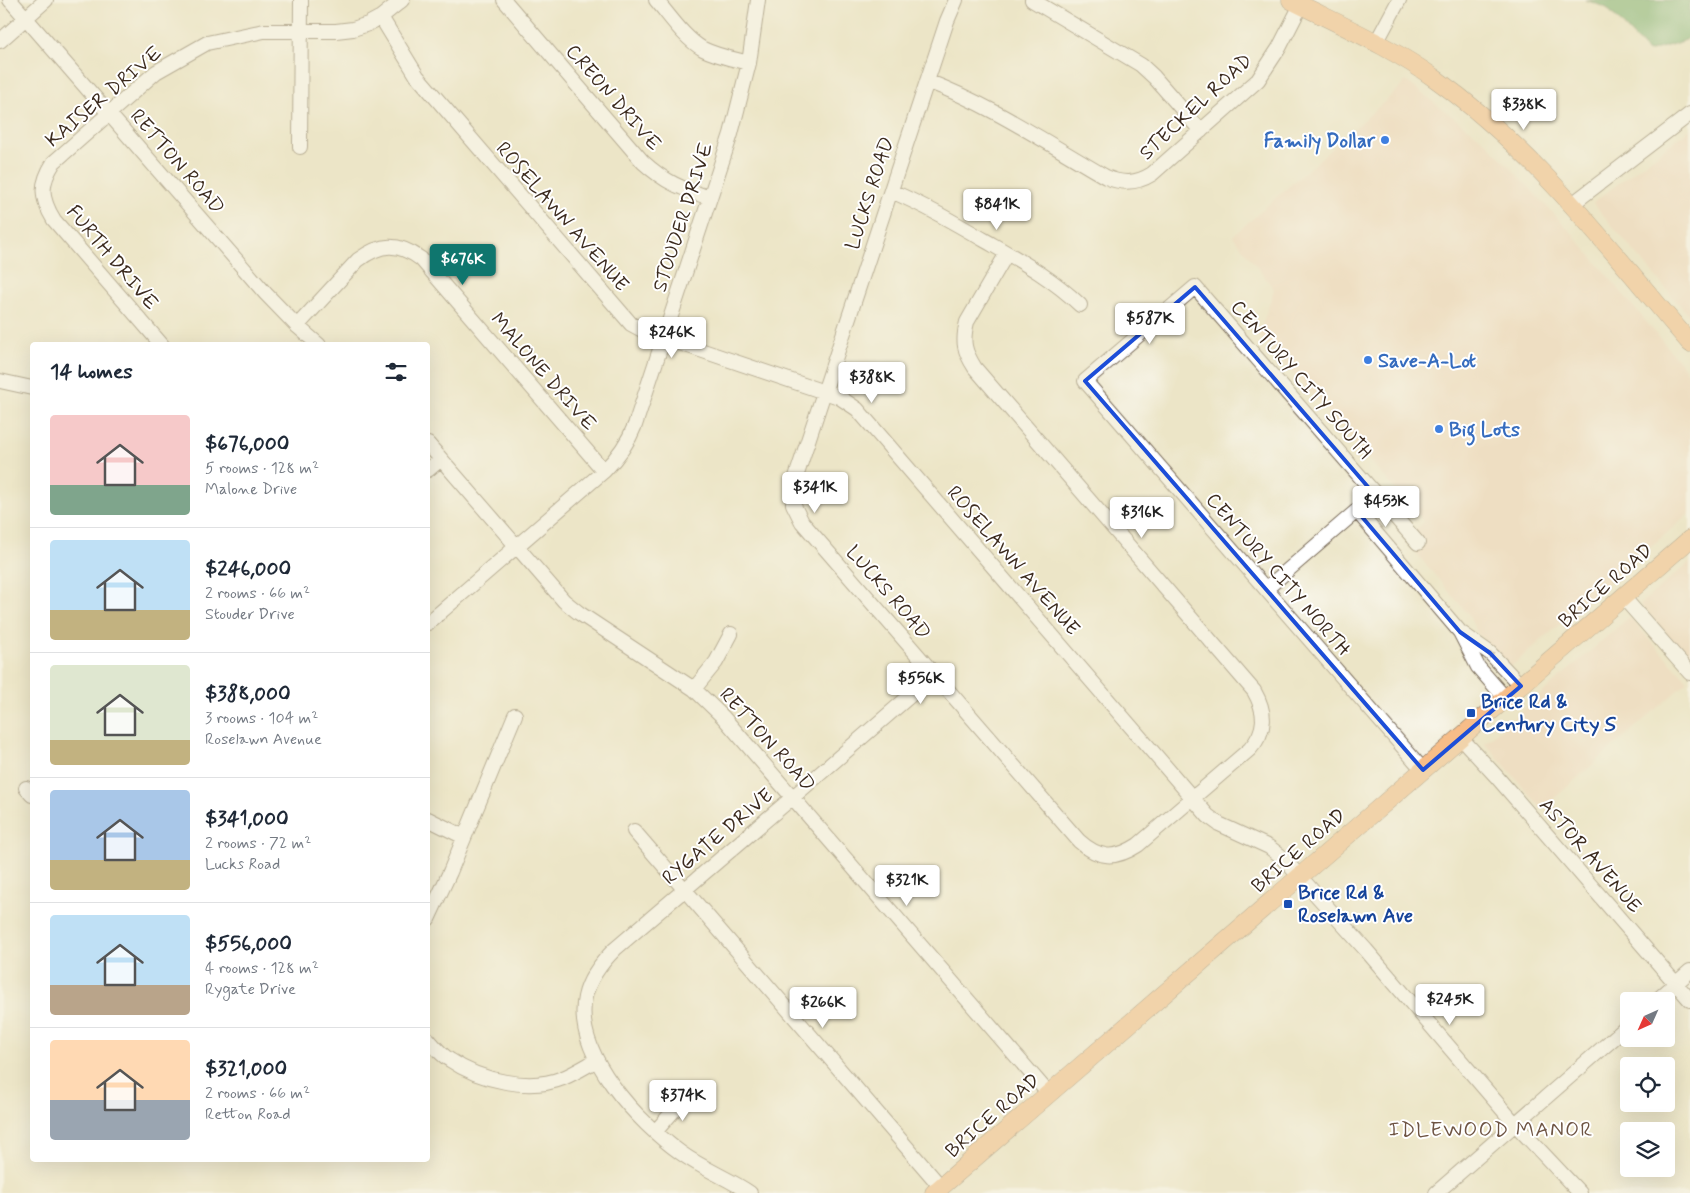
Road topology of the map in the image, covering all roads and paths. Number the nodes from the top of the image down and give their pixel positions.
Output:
1 (10, 0) edge
2 (46, 0) edge
3 (301, 0) edge
4 (402, 0) edge
5 (504, 0) edge
6 (656, 0) edge
7 (758, 0) edge
8 (956, 0) edge
9 (1032, 0) edge
10 (1398, 0) edge
11 (1296, 3) edge
12 (26, 17) junction
13 (381, 17) junction
14 (300, 31) junction
15 (0, 41) edge
16 (1376, 43) junction
17 (748, 63) junction
18 (927, 81) junction
19 (110, 113) junction
20 (1690, 114) edge
21 (1201, 131) junction
22 (300, 147) dead end
23 (42, 190) joint
24 (891, 191) junction
25 (710, 198) junction
26 (1571, 205) junction
27 (1007, 253) junction
28 (1195, 287) joint
29 (1080, 305) dead end
30 (297, 326) junction
31 (664, 338) junction
32 (159, 342) edge
33 (316, 342) edge
34 (1690, 343) edge
35 (0, 381) edge
36 (30, 388) edge
37 (824, 392) junction
38 (430, 446) edge
39 (441, 459) junction
40 (430, 468) edge
41 (604, 471) junction
42 (1375, 495) junction
43 (1357, 511) junction
44 (1690, 539) edge
45 (1418, 542) dead end
46 (516, 546) junction
47 (1266, 589) junction
48 (1623, 597) junction
49 (430, 622) edge
50 (1460, 632) junction
51 (731, 634) dead end
52 (1690, 673) edge
53 (934, 674) junction
54 (1521, 686) junction
55 (694, 690) junction
56 (1506, 698) junction
57 (515, 716) dead end
58 (1461, 738) junction
59 (1423, 770) junction
60 (1193, 797) junction
61 (793, 798) junction
62 (430, 820) edge
63 (634, 831) dead end
64 (464, 837) junction
65 (1300, 877) junction
66 (684, 890) junction
67 (430, 915) edge
68 (1690, 971) edge
69 (1676, 984) junction
70 (1667, 992) edge
71 (1690, 1000) edge
72 (1620, 1033) edge
73 (430, 1041) edge
74 (597, 1060) junction
75 (689, 1093) dead end
76 (1049, 1094) junction
77 (1515, 1124) junction
78 (655, 1132) junction
79 (938, 1190) edge
80 (750, 1193) edge
81 (1436, 1193) edge
82 (1580, 1193) edge

1 - 12 street, RETTON ROAD
2 - 12 street
3 - 14 street
4 - 13 street, KAISER DRIVE
5 - 25 street, CREON DRIVE
6 - 17 street
7 - 17 street, STOUDER DRIVE
8 - 18 street, LUCKS ROAD
9 - 21 street
10 - 16 street
11 - 16 main road
11 - 21 street, STECKEL ROAD
12 - 15 street
12 - 19 street, RETTON ROAD
13 - 14 street, KAISER DRIVE
13 - 31 street, ROSELAWN AVENUE
14 - 19 street, KAISER DRIVE
14 - 22 street
16 - 26 main road
17 - 25 street, STOUDER DRIVE
18 - 21 street, STECKEL ROAD
18 - 24 street, LUCKS ROAD
19 - 23 street, KAISER DRIVE
19 - 30 street, RETTON ROAD
20 - 26 street
23 - 32 street, FURTH DRIVE
24 - 27 street
24 - 37 street, LUCKS ROAD
25 - 31 street, STOUDER DRIVE
26 - 34 main road
27 - 29 street
27 - 60 street, LUCKS ROAD
28 - 42 street, CENTURY CITY SOUTH
28 - 47 street, CENTURY CITY NORTH
30 - 33 street, RETTON ROAD
30 - 41 street, MALONE DRIVE
31 - 37 street, ROSELAWN AVENUE
31 - 41 street, STOUDER DRIVE
35 - 36 street
37 - 53 street, LUCKS ROAD
37 - 60 street, ROSELAWN AVENUE
38 - 39 street, RETTON ROAD
39 - 40 street
39 - 46 street, RETTON ROAD
41 - 46 street, STOUDER DRIVE
42 - 43 street
42 - 45 street, CENTURY CITY SOUTH
43 - 47 street
43 - 50 street
44 - 48 main road, BRICE ROAD
46 - 49 street, STOUDER DRIVE
46 - 55 street, RETTON ROAD
47 - 59 street, CENTURY CITY NORTH
48 - 52 street
48 - 54 main road, BRICE ROAD
54 -> 50 street
50 - 56 street
51 - 55 street
53 - 60 street, LUCKS ROAD
53 - 61 street, RYGATE DRIVE
54 - 56 main road, BRICE ROAD
55 - 61 street, RETTON ROAD
56 - 58 main road, BRICE ROAD
57 - 64 street
58 - 59 main road, BRICE ROAD
58 - 69 street, ASTOR AVENUE
59 - 65 main road, BRICE ROAD
60 - 65 street, ROSELAWN AVENUE
61 - 66 street, RYGATE DRIVE
61 - 76 street, RETTON ROAD
62 - 64 street
63 - 66 street
64 - 67 street
65 - 76 main road, BRICE ROAD
65 - 77 street, ROSELAWN AVENUE
66 - 74 street, RYGATE DRIVE
66 - 79 street
68 - 69 street
69 - 70 street
69 - 71 street, ASTOR AVENUE
72 - 77 street
73 - 74 street
74 - 78 street
75 - 78 street
76 - 79 main road, BRICE ROAD
77 - 81 street
77 - 82 street, ROSELAWN AVENUE
78 - 80 street

